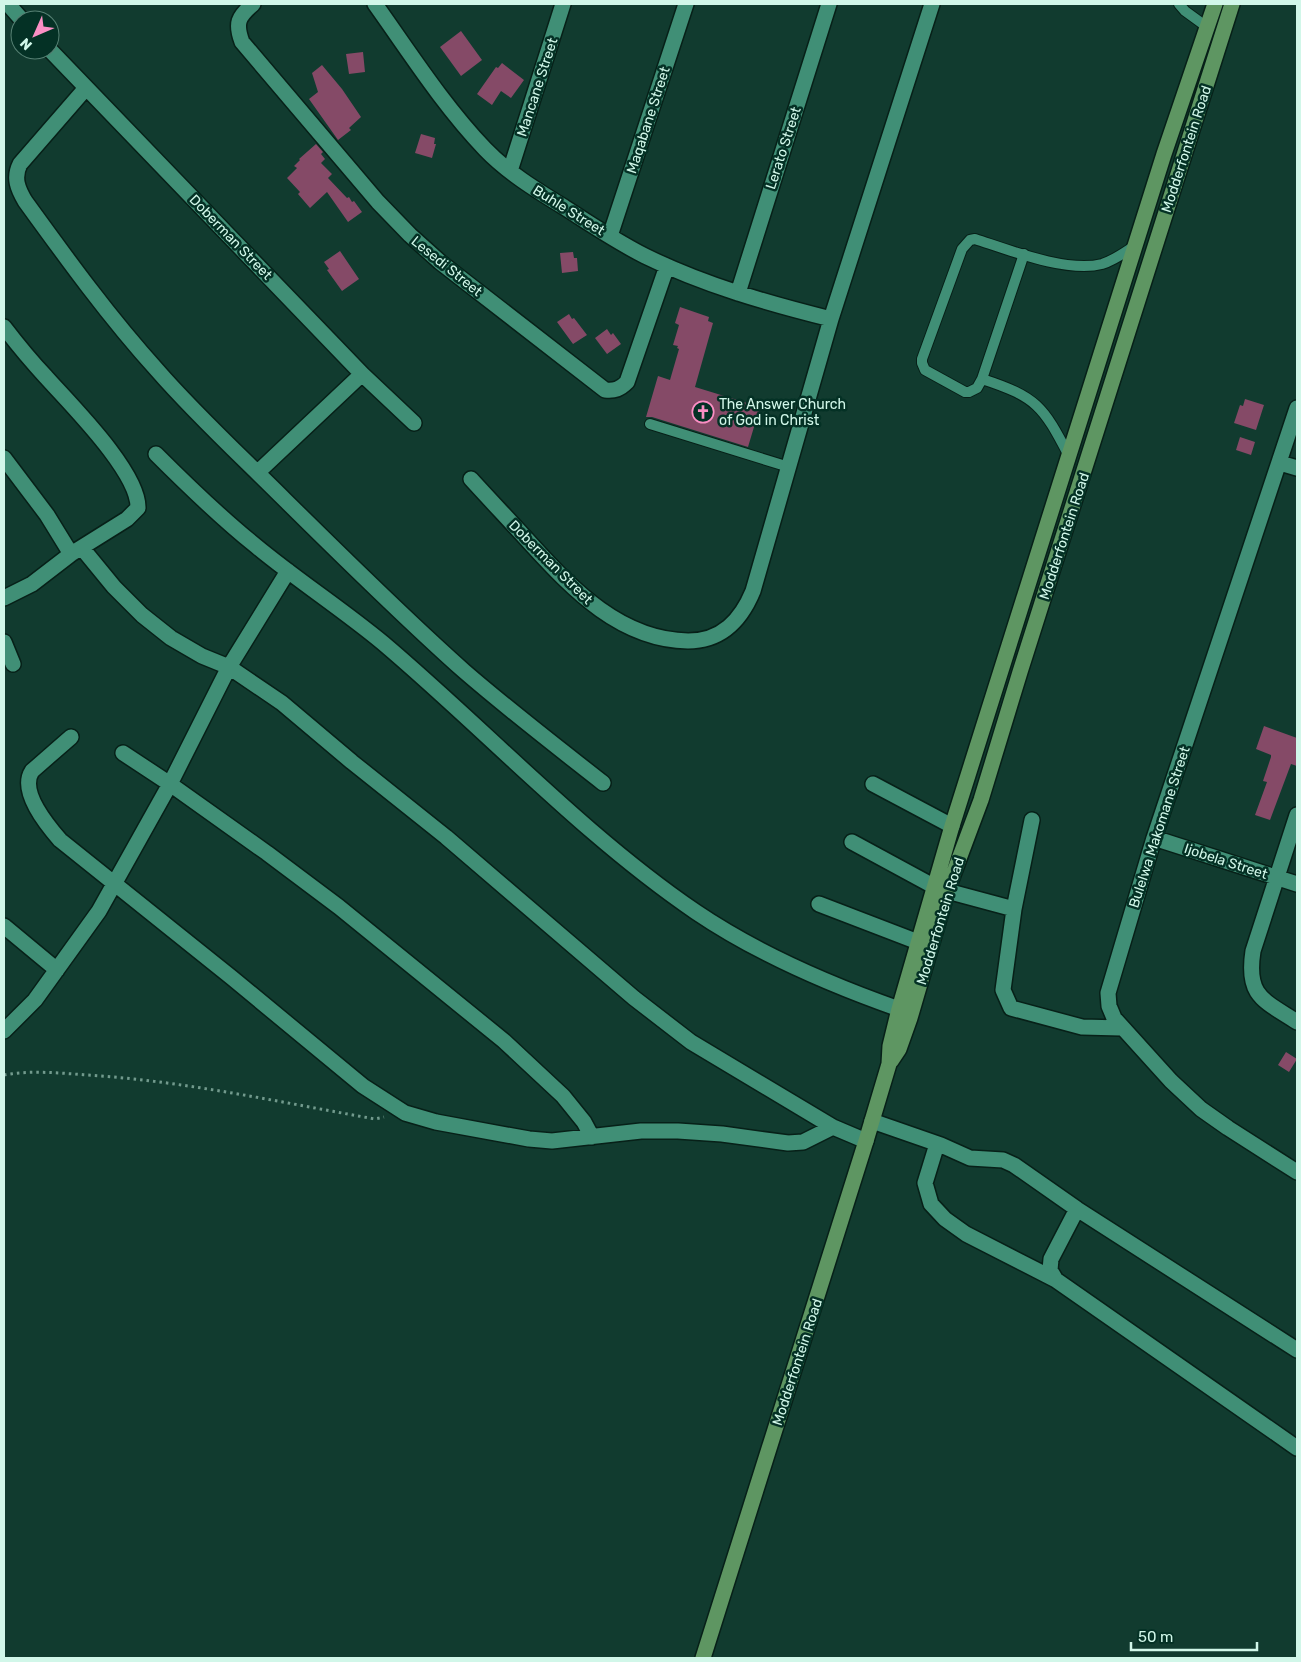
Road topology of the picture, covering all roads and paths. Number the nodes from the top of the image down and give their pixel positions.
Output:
1 (253, 4) edge
2 (375, 4) edge
3 (563, 4) edge
4 (686, 4) edge
5 (829, 4) edge
6 (932, 4) edge
7 (1179, 4) edge
8 (1215, 4) edge
9 (1232, 4) edge
10 (1208, 27) junction
11 (59, 60) edge
12 (86, 88) junction
13 (510, 171) junction
14 (610, 236) junction
15 (1136, 244) junction
16 (1024, 254) junction
17 (667, 266) junction
18 (738, 293) junction
19 (831, 319) junction
20 (4, 327) edge
21 (362, 374) junction
22 (982, 379) junction
23 (1297, 408) edge
24 (414, 423) dead end
25 (650, 424) dead end
26 (156, 454) dead end
27 (1069, 456) junction
28 (4, 458) edge
29 (1280, 463) junction
30 (788, 467) junction
31 (1297, 468) edge
32 (258, 472) junction
33 (471, 479) dead end
34 (76, 551) junction
35 (288, 571) junction
36 (4, 598) edge
37 (4, 642) edge
38 (13, 664) dead end
39 (229, 667) junction
40 (71, 737) dead end
41 (122, 752) dead end
42 (603, 783) dead end
43 (170, 784) junction
44 (873, 784) dead end
45 (1297, 815) edge
46 (1032, 820) dead end
47 (952, 826) junction
48 (1154, 838) junction
49 (852, 842) dead end
50 (1278, 877) junction
51 (114, 884) junction
52 (1297, 884) edge
53 (941, 889) junction
54 (819, 904) dead end
55 (1014, 909) junction
56 (4, 926) edge
57 (918, 942) junction
58 (58, 970) junction
59 (899, 1009) junction
60 (1297, 1022) edge
61 (1121, 1028) junction
62 (4, 1031) edge
63 (889, 1064) junction
64 (4, 1075) edge
65 (405, 1113) junction
66 (872, 1121) junction
67 (833, 1127) junction
68 (592, 1137) junction
69 (866, 1141) junction
70 (937, 1144) junction
71 (1297, 1172) edge
72 (1077, 1209) junction
73 (1056, 1280) junction
74 (1297, 1350) edge
75 (1297, 1448) edge
76 (703, 1658) edge

1 - 17 street, Lesedi Street
2 - 13 street, Buhle Street
3 - 13 street, Mancane Street
4 - 14 street, Maqabane Street
5 - 18 street, Lerato Street
6 - 19 street
7 - 10 lane
8 - 10 main road, Modderfontein Road
9 - 53 main road, Modderfontein Road
10 - 15 main road, Modderfontein Road
11 - 12 street, Doberman Street
12 - 21 street, Doberman Street
12 - 32 street
13 - 14 street, Buhle Street
14 - 17 street, Buhle Street
15 - 16 lane
15 - 27 main road, Modderfontein Road
16 - 22 lane
16 - 22 lane
17 - 18 street, Buhle Street
18 - 19 street, Buhle Street
19 - 30 street
20 - 34 street
21 - 24 street, Doberman Street
21 - 32 street
22 - 27 lane
23 - 29 street, Bulelwa Makomane Street
25 - 30 lane
26 - 35 street
27 - 47 main road, Modderfontein Road
28 - 34 street
29 - 31 street
29 - 48 street, Bulelwa Makomane Street
30 - 33 street, Doberman Street
32 - 42 street
34 - 36 street
34 - 39 street
35 - 39 street
35 - 59 street
37 - 38 street
39 - 43 street
39 - 67 street
40 - 51 street
41 - 43 street
43 - 51 street
43 - 68 street
44 - 47 street
45 - 50 street
46 - 55 street
47 - 53 main road, Modderfontein Road
48 - 50 street, Ijobela Street
48 - 61 street, Bulelwa Makomane Street
49 - 53 street
50 - 52 street, Ijobela Street
50 - 60 street
51 - 58 street
51 - 65 street
53 - 55 street
53 - 57 main road, Modderfontein Road
53 - 63 main road, Modderfontein Road
54 - 57 street
55 - 61 street
56 - 58 street
57 - 59 main road, Modderfontein Road
58 - 62 street
59 - 63 main road, Modderfontein Road
61 - 71 street, Bulelwa Makomane Street
63 - 66 main road, Modderfontein Road
64 - 65 path
65 - 68 street
66 - 69 main road, Modderfontein Road
66 - 70 street
67 - 68 street
67 - 69 street
69 - 76 main road, Modderfontein Road
70 - 72 street
70 - 73 street
72 - 73 street
72 - 74 street
73 - 75 street

